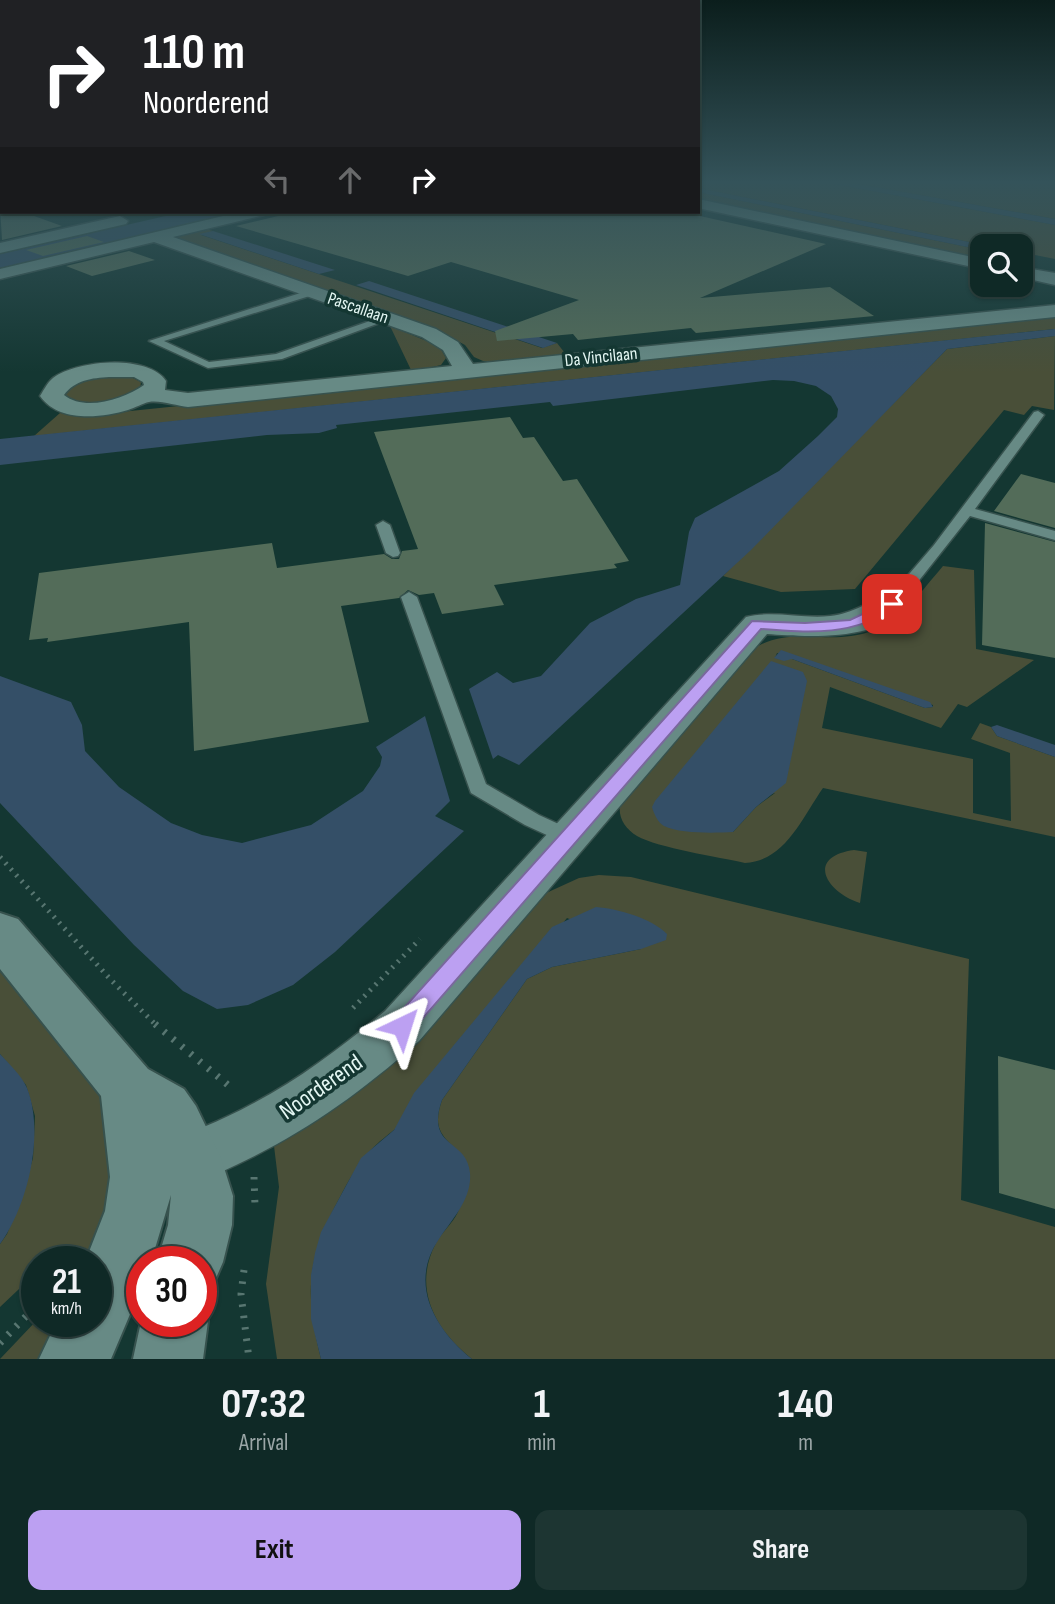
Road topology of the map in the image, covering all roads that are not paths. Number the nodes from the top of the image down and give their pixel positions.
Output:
1 (120, 245) edge
2 (180, 245) edge
3 (895, 245) edge
4 (970, 261) edge
5 (0, 274) edge
6 (1033, 275) edge
7 (1055, 279) edge
8 (313, 292) junction
9 (1055, 311) edge
10 (388, 318) junction
11 (466, 371) junction
12 (148, 394) dead end
13 (1038, 415) dead end
14 (966, 511) junction
15 (383, 525) dead end
16 (1055, 536) edge
17 (393, 553) dead end
18 (409, 597) dead end
19 (892, 604) joint
20 (569, 837) junction
21 (0, 933) edge
22 (166, 1169) junction
23 (194, 1246) edge
24 (112, 1273) edge
25 (86, 1337) edge
26 (171, 1337) edge
27 (74, 1359) edge
28 (168, 1359) edge

1 - 5 street
2 - 8 street, Pascallaan
3 - 4 street
6 - 7 street
8 - 10 street, Pascallaan
8 - 10 lane
9 - 11 street, Da Vincilaan
10 - 11 street, Pascallaan
11 - 12 street, Da Vincilaan
13 - 14 lane
14 - 16 lane
14 - 19 lane
15 - 17 lane
18 - 20 lane
19 - 20 street, Noorderend
20 - 22 street, Noorderend
21 - 22 street
22 - 23 street
22 - 24 street
25 - 27 street
26 - 28 street

